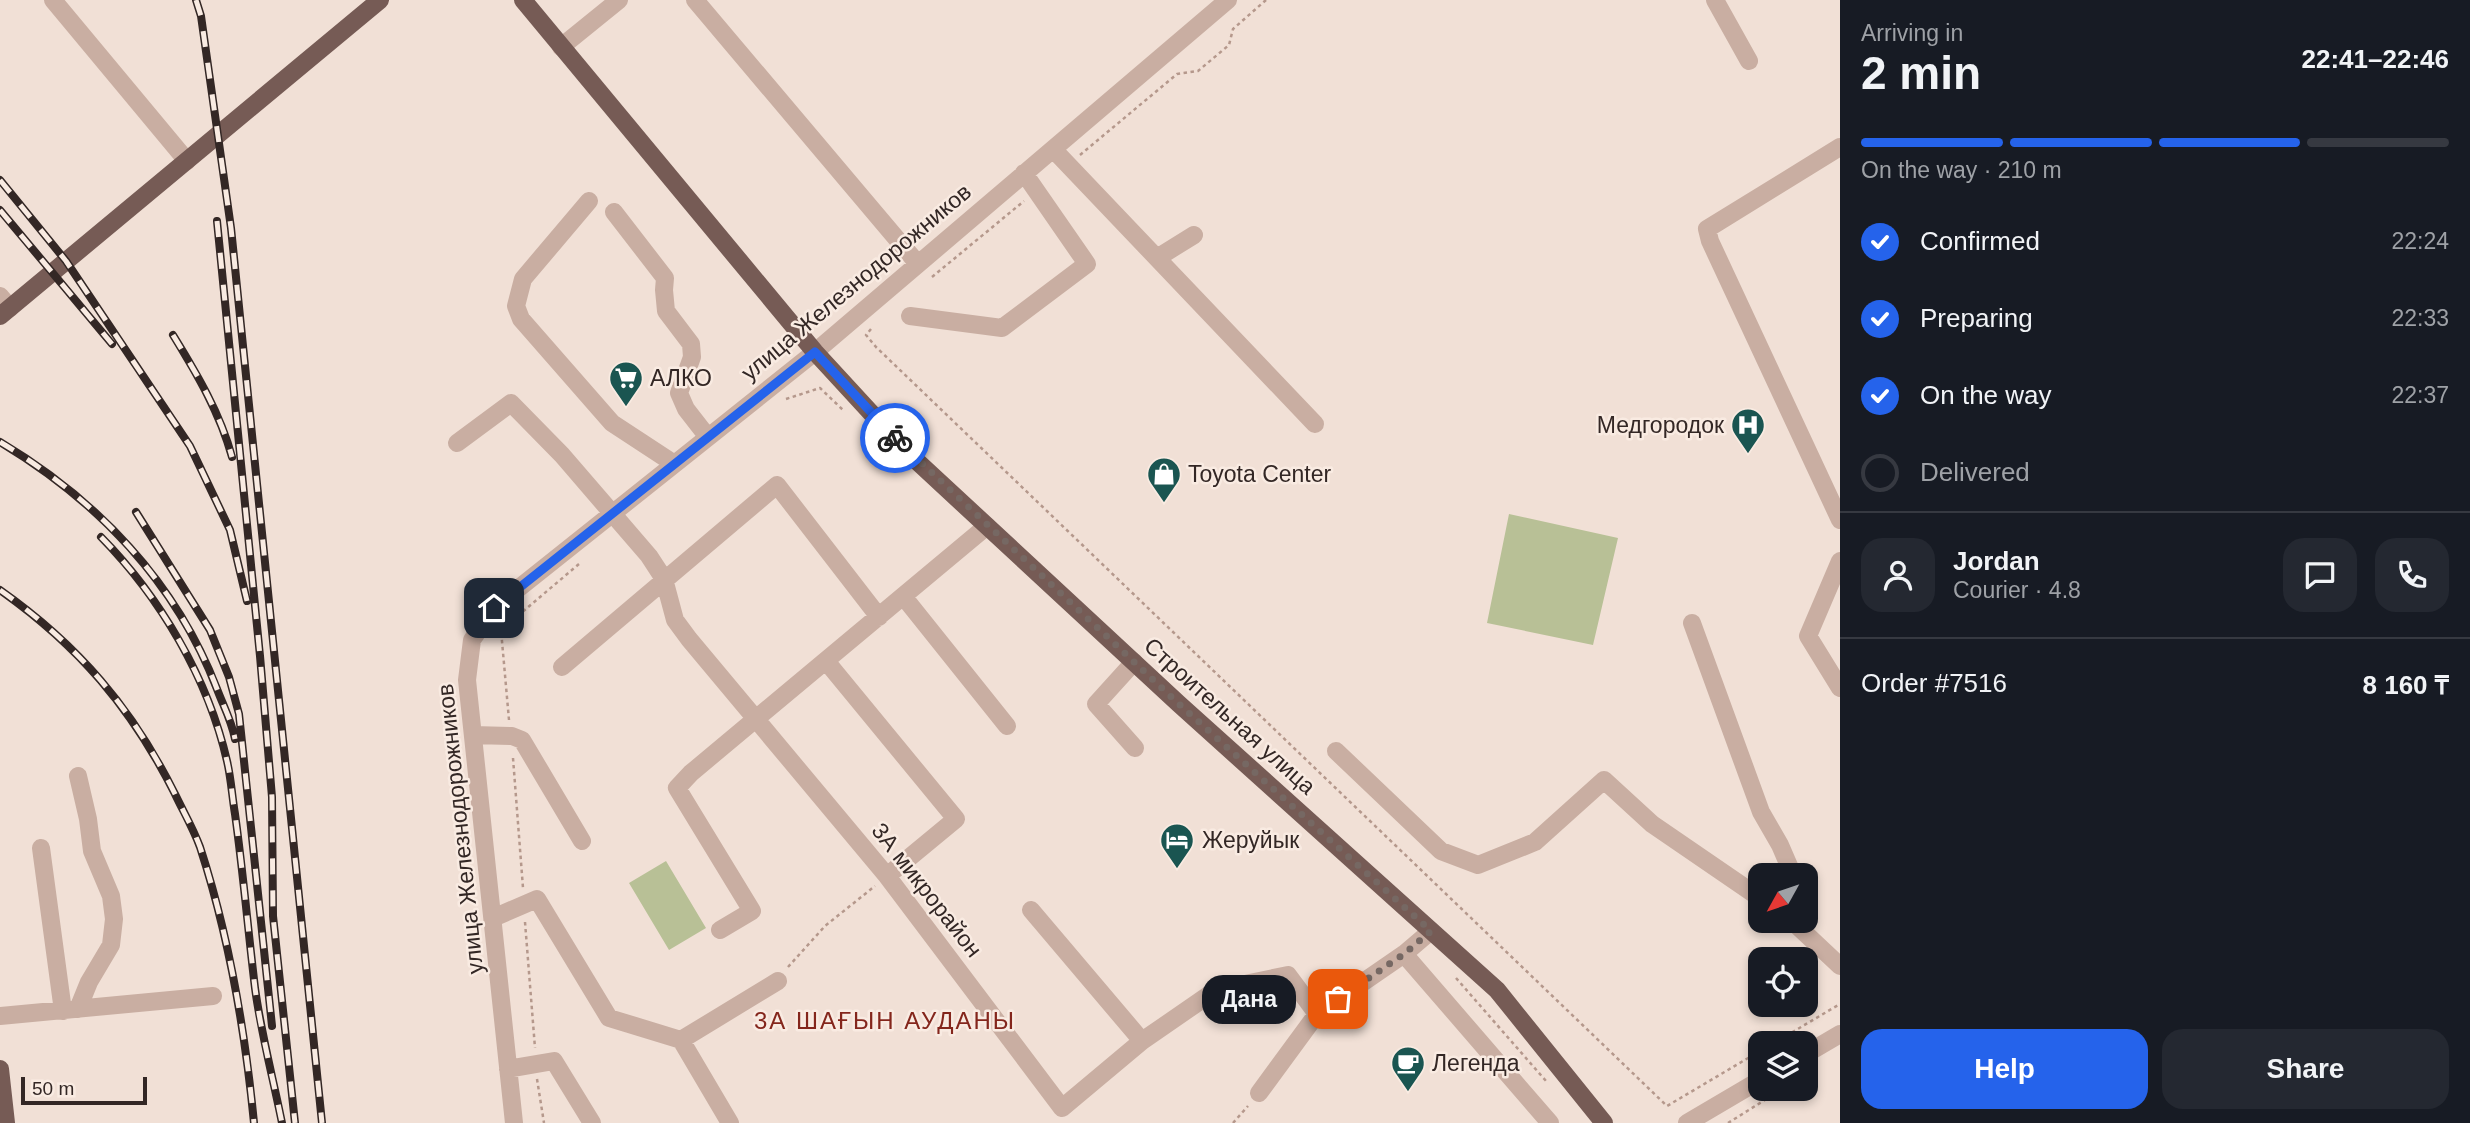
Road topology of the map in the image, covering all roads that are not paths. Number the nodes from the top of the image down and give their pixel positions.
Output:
1 (53, 0) edge
2 (380, 0) edge
3 (523, 0) edge
4 (618, 0) edge
5 (695, 0) edge
6 (1228, 0) edge
7 (1714, 0) edge
8 (561, 47) junction
9 (1749, 61) dead end
10 (1840, 147) edge
11 (1053, 149) junction
12 (187, 161) junction
13 (1024, 173) junction
14 (589, 201) dead end
15 (614, 212) dead end
16 (1194, 235) dead end
17 (1157, 258) junction
18 (918, 264) junction
19 (3, 306) edge
20 (910, 316) dead end
21 (815, 352) junction
22 (1315, 424) dead end
23 (707, 436) junction
24 (457, 443) dead end
25 (673, 463) junction
26 (610, 513) junction
27 (1840, 520) edge
28 (987, 526) junction
29 (1840, 561) edge
30 (664, 579) junction
31 (903, 596) junction
32 (879, 617) junction
33 (1692, 623) dead end
34 (826, 661) junction
35 (1134, 662) junction
36 (562, 667) dead end
37 (1840, 688) edge
38 (756, 720) junction
39 (1007, 726) dead end
40 (473, 734) junction
41 (1135, 748) dead end
42 (1336, 751) dead end
43 (78, 776) dead end
44 (582, 841) dead end
45 (41, 848) dead end
46 (1788, 863) edge
47 (887, 876) junction
48 (1748, 890) edge
49 (1031, 910) dead end
50 (493, 918) junction
51 (720, 930) dead end
52 (1431, 931) junction
53 (1806, 933) edge
54 (1404, 954) junction
55 (1840, 966) edge
56 (778, 981) road end
57 (213, 996) dead end
58 (71, 1010) junction
59 (1317, 1014) junction
60 (0, 1016) edge
61 (1840, 1034) edge
62 (681, 1040) junction
63 (1142, 1041) junction
64 (1818, 1047) edge
65 (0, 1069) edge
66 (508, 1069) junction
67 (1748, 1087) edge
68 (1259, 1093) road end
69 (6, 1123) edge
70 (514, 1123) edge
71 (592, 1123) edge
72 (730, 1123) edge
73 (1550, 1123) edge
74 (1604, 1123) edge
75 (1686, 1123) edge

1 - 12 street
2 - 12 main road
3 - 8 main road, Строительная улица
4 - 8 street
5 - 18 street
6 - 11 street, улица Железнодорожников
7 - 9 street
8 - 21 main road, Строительная улица
10 - 27 street
11 - 13 street, улица Железнодорожников
11 - 17 street
12 - 19 main road
13 - 18 street, улица Железнодорожников
13 - 20 street
14 - 25 street
15 - 23 street
16 - 17 street
17 - 22 street
18 - 21 street, улица Железнодорожников
21 - 23 street, улица Железнодорожников
21 - 28 main road, Строительная улица
23 - 25 street, улица Железнодорожников
24 - 26 street, 3А микрорайон
25 - 26 street, улица Железнодорожников
26 - 30 street, 3А микрорайон
26 - 40 street, улица Железнодорожников
28 - 31 street
28 - 35 main road, Строительная улица
29 - 37 street
30 - 32 street
30 - 36 street
30 - 38 street, 3А микрорайон
31 - 32 street
31 - 39 street
32 - 34 street
33 - 46 street
34 - 38 street
34 - 47 street
35 - 41 street
35 - 52 main road, Строительная улица
38 - 47 street, 3А микрорайон
38 - 51 street
40 - 44 street
40 - 50 street, улица Железнодорожников
42 - 48 street
43 - 58 street
45 - 58 street
47 - 63 street, 3А микрорайон
49 - 63 street
50 - 62 street
50 - 66 street, улица Железнодорожников
52 - 54 street
52 - 74 main road, Строительная улица
53 - 55 street
54 - 59 street
54 - 73 street
56 - 62 street
57 - 58 street
58 - 60 street
59 - 63 street, 3А микрорайон
59 - 68 street
61 - 64 street
62 - 72 street
65 - 69 main road
66 - 70 street, улица Железнодорожников
66 - 71 street
67 - 75 street

